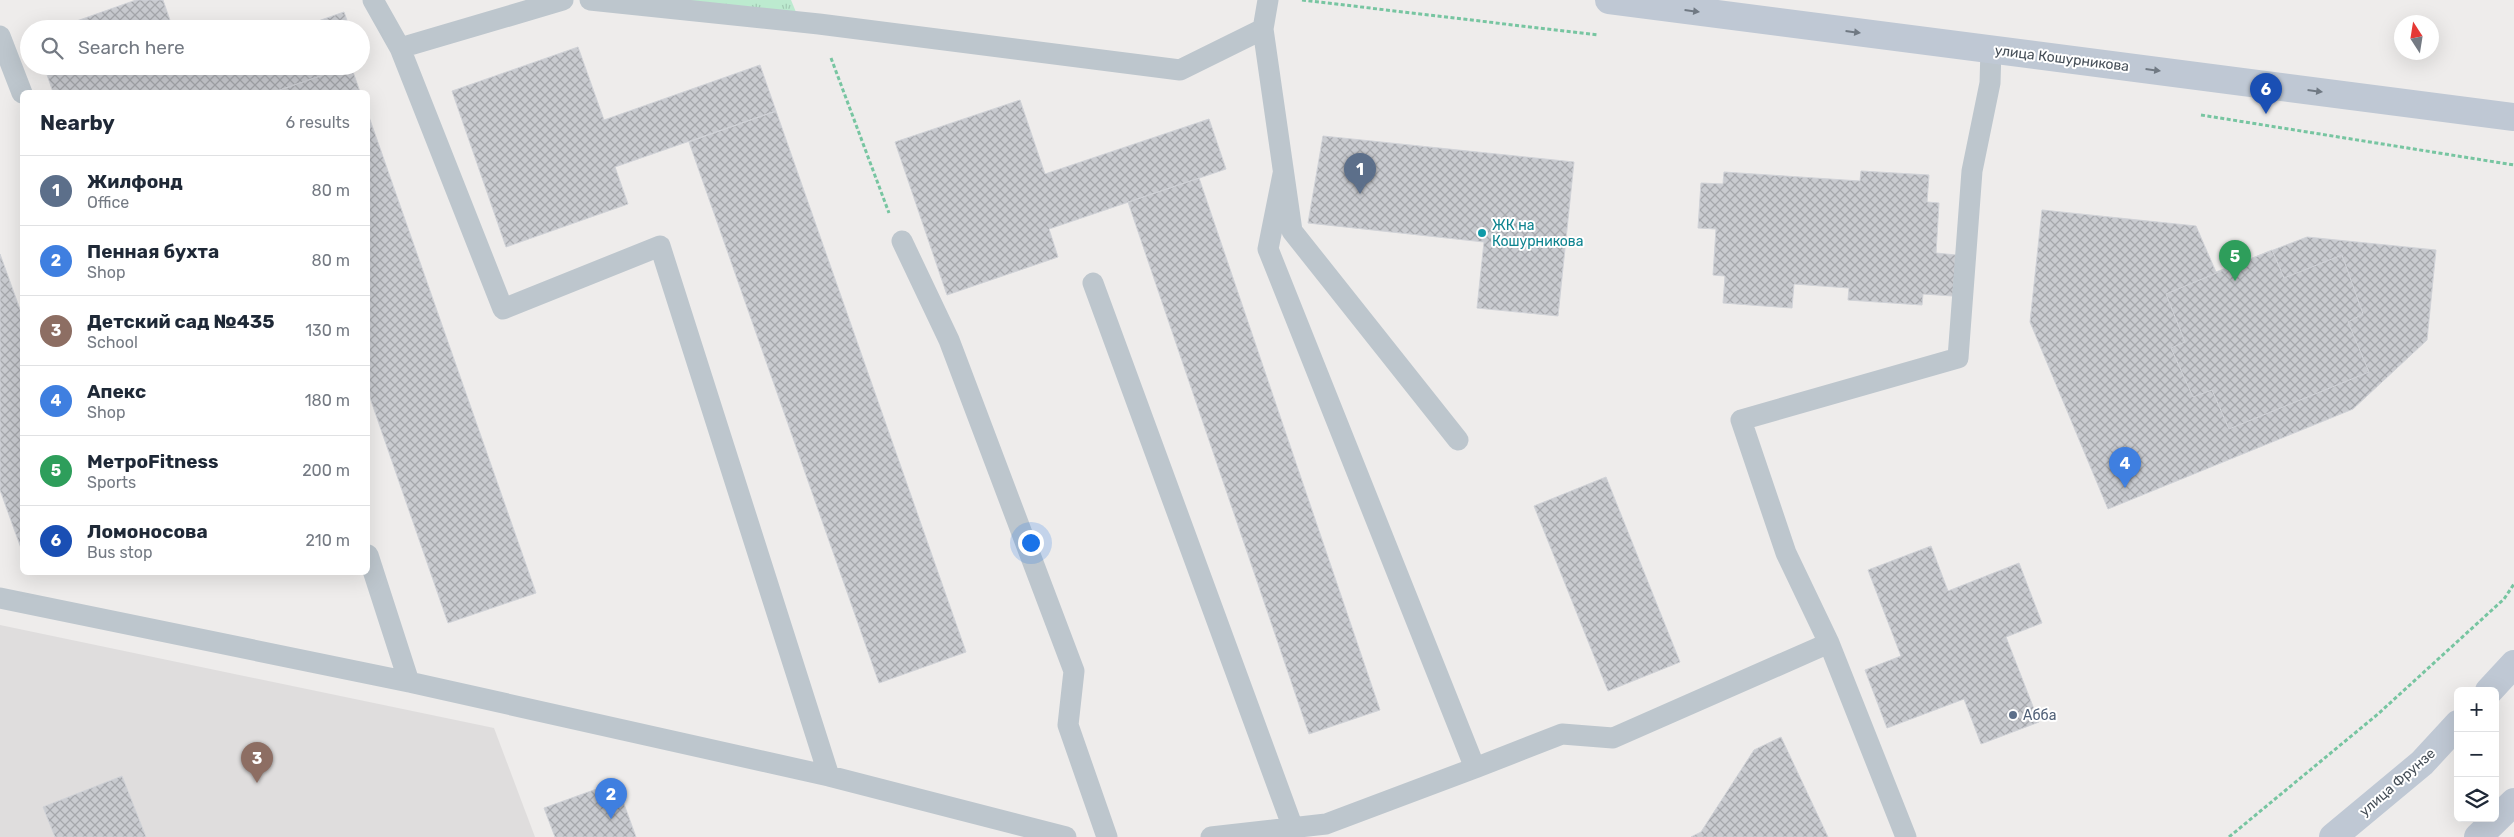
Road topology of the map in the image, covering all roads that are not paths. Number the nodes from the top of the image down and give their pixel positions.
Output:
1 (373, 0) edge
2 (563, 0) edge
3 (590, 0) edge
4 (1268, 0) edge
5 (1609, 0) edge
6 (1263, 29) junction
7 (0, 36) edge
8 (400, 48) junction
9 (1991, 49) junction
10 (21, 90) edge
11 (2514, 117) edge
12 (1283, 174) junction
13 (902, 241) dead end
14 (1093, 283) dead end
15 (1458, 440) dead end
16 (370, 561) edge
17 (0, 598) edge
18 (1829, 643) junction
19 (2514, 664) edge
20 (410, 682) junction
21 (2493, 687) edge
22 (2454, 728) edge
23 (1475, 768) junction
24 (829, 776) junction
25 (2514, 802) edge
26 (1293, 828) junction
27 (1326, 830) edge
28 (1066, 837) edge
29 (1107, 837) edge
30 (1211, 837) edge
31 (1906, 837) edge
32 (2333, 837) edge
33 (2478, 837) edge

1 - 8 lane
2 - 8 lane
3 - 6 lane
4 - 6 lane
5 -> 9 main road, улица Кошурникова
6 - 12 lane
7 - 10 lane
8 - 24 lane
9 -> 11 main road, улица Кошурникова
9 - 18 lane
12 - 15 lane
12 - 23 lane
13 - 29 lane
14 - 26 lane
16 - 20 lane
17 - 20 lane
18 - 23 lane
18 - 31 lane
19 - 21 main road
20 - 24 lane
22 - 32 main road, улица Фрунзе
23 - 27 lane
24 - 28 lane
25 - 33 main road
26 - 27 lane
26 - 30 lane

